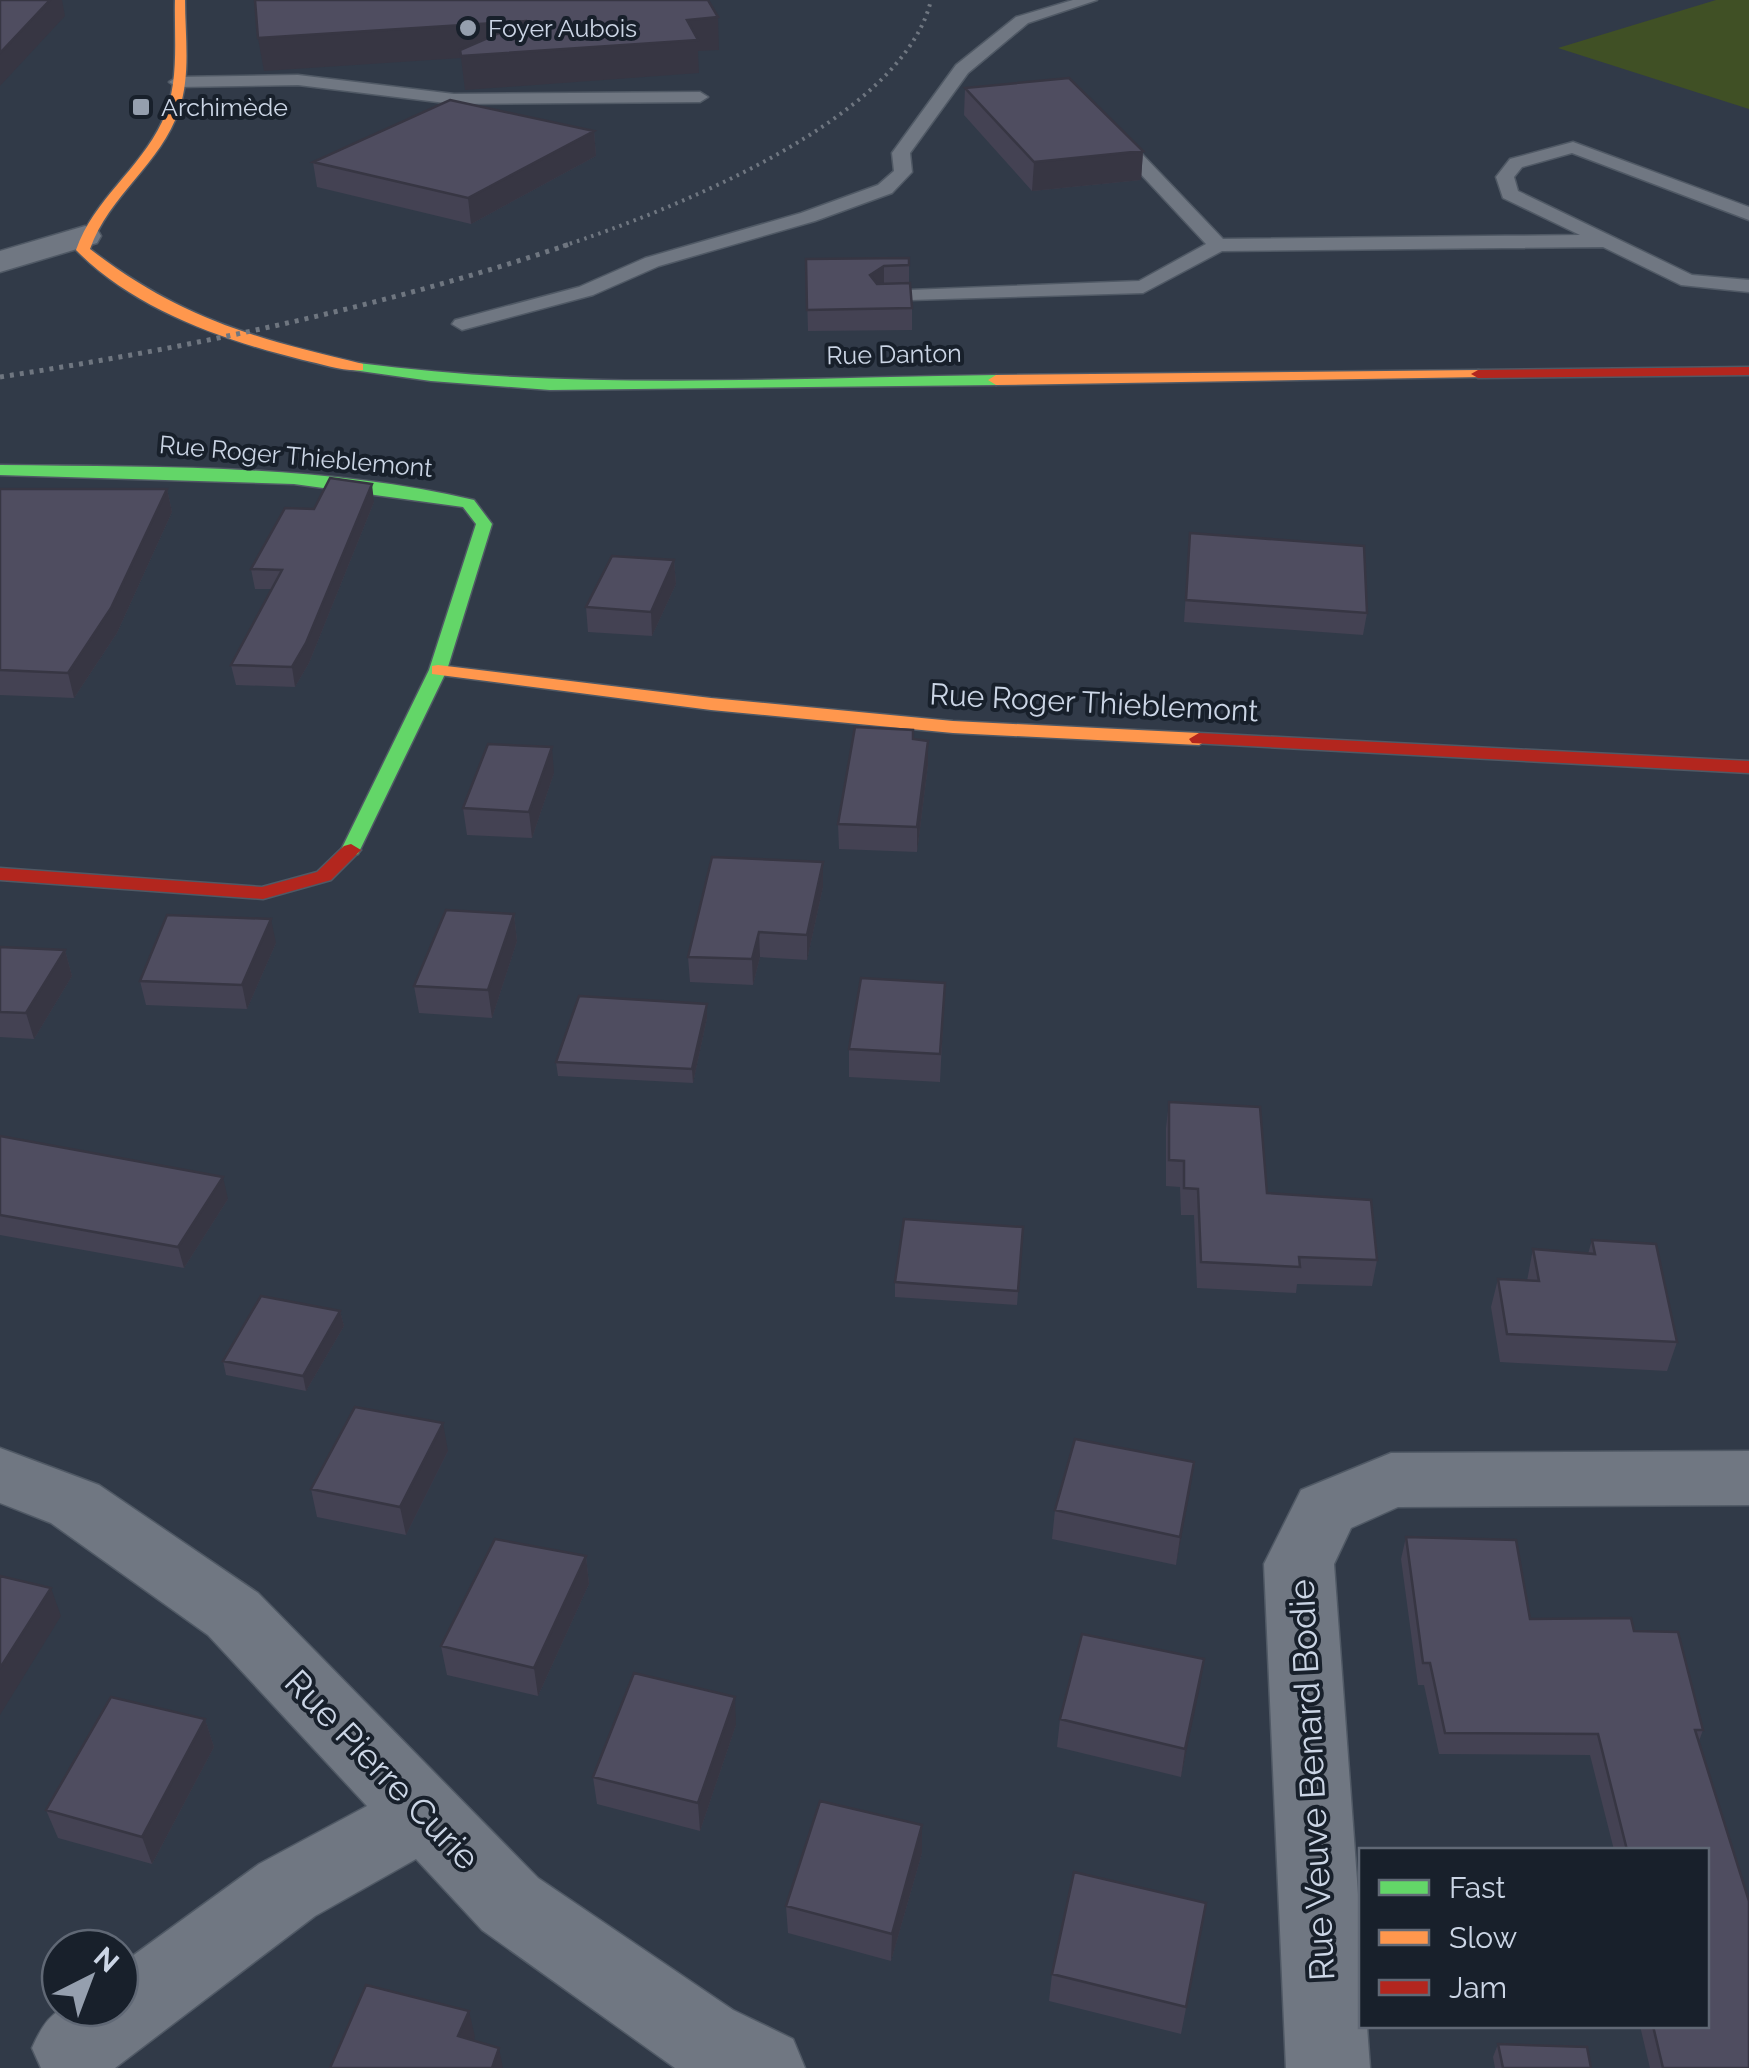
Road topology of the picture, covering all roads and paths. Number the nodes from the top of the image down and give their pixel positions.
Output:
1 (180, 0) edge
2 (1089, 0) edge
3 (177, 82) junction
4 (700, 97) edge
5 (1105, 125) edge
6 (1749, 214) edge
7 (85, 236) junction
8 (1607, 242) junction
9 (1218, 244) junction
10 (0, 262) edge
11 (1749, 286) edge
12 (884, 297) edge
13 (462, 324) dead end
14 (1749, 372) edge
15 (0, 470) edge
16 (438, 670) junction
17 (1749, 767) edge
18 (0, 874) edge
19 (0, 1475) edge
20 (1749, 1478) edge
21 (424, 1814) junction
22 (74, 2048) dead end
23 (764, 2068) edge
24 (1328, 2068) edge

1 - 3 street
2 - 13 lane
3 - 4 lane
3 - 7 street
5 - 9 lane
6 - 8 lane
7 - 10 street
7 - 14 street, Rue Danton
8 - 9 lane
8 - 11 lane
9 - 12 lane
15 - 16 street, Rue Roger Thieblemont
16 - 17 street, Rue Roger Thieblemont
16 - 18 street, Rue Roger Thieblemont
19 - 21 street, Rue Pierre Curie
20 - 24 street, Rue Veuve Benard Bodie
21 - 22 street
21 - 23 street, Rue Pierre Curie

